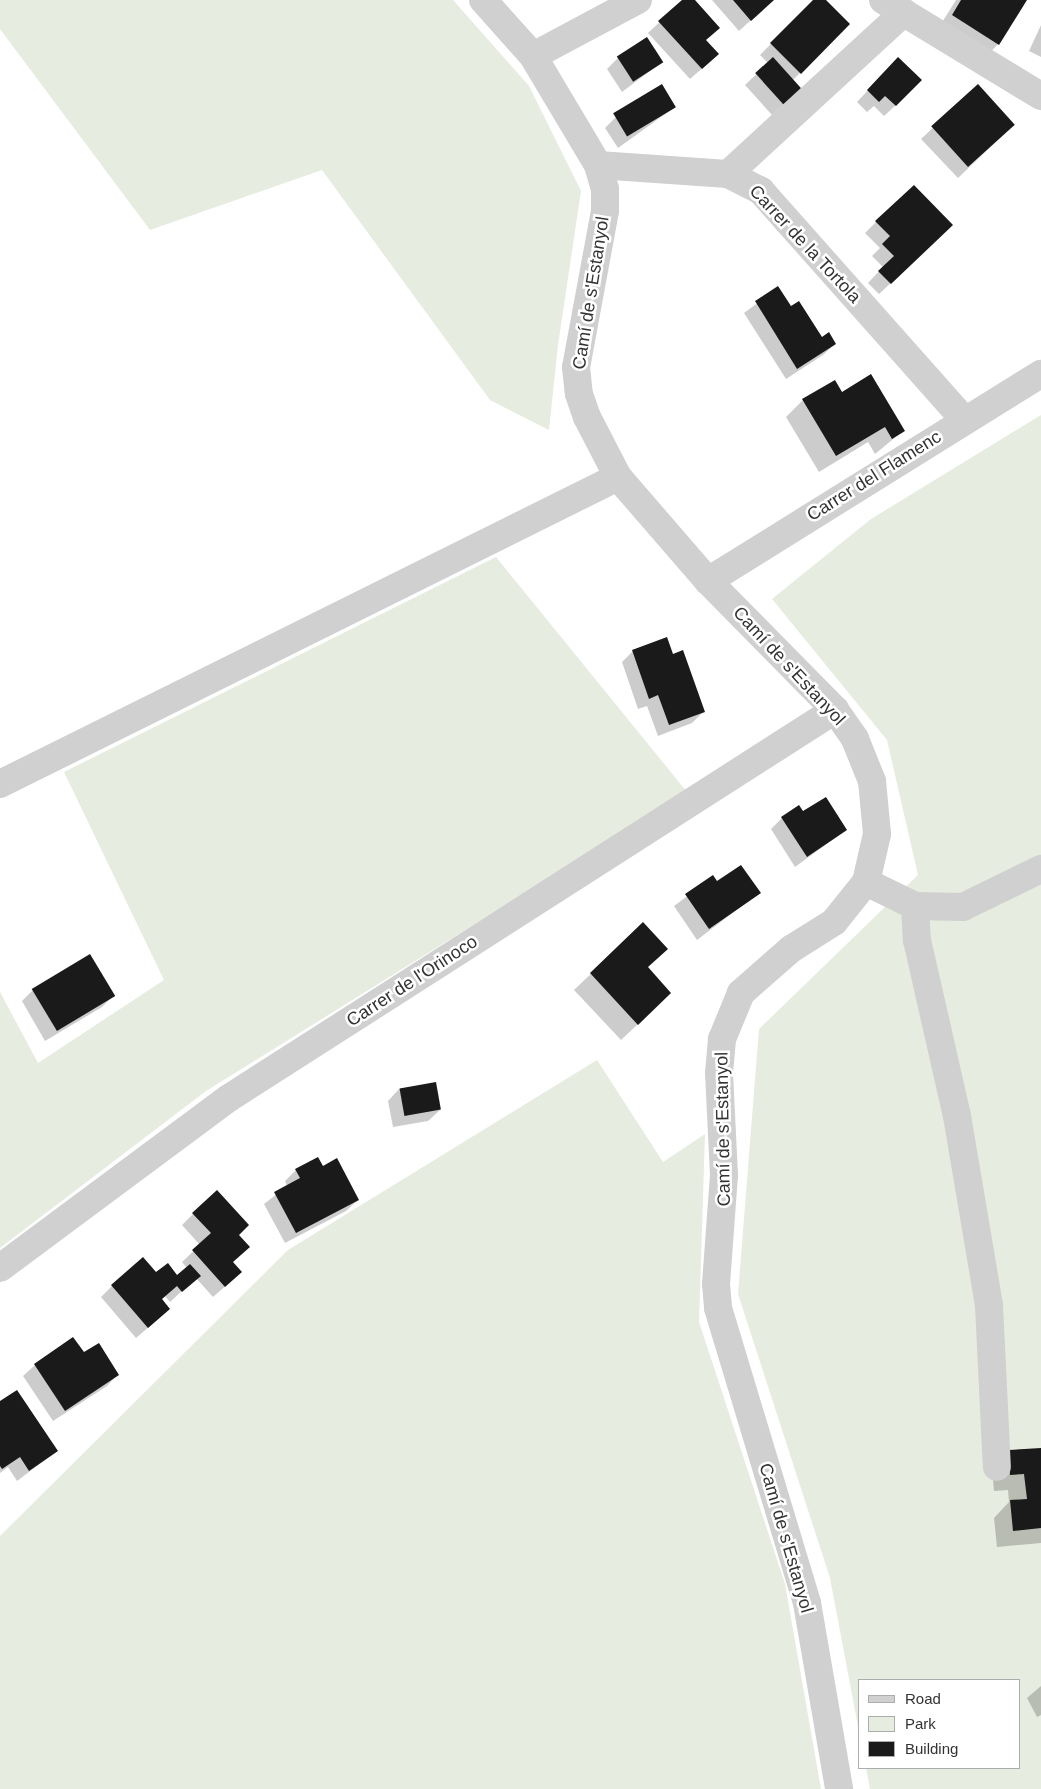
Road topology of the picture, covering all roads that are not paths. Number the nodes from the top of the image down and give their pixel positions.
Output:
1 (483, 0) edge
2 (638, 0) edge
3 (894, 6) edge
4 (533, 56) junction
5 (1041, 96) edge
6 (598, 165) junction
7 (728, 174) junction
8 (1041, 374) edge
9 (964, 420) junction
10 (618, 477) junction
11 (708, 581) junction
12 (835, 710) junction
13 (0, 784) edge
14 (1041, 869) edge
15 (866, 882) junction
16 (915, 906) junction
17 (0, 1268) edge
18 (996, 1467) dead end
19 (839, 1789) edge

1 - 4 street, Camí de s'Estanyol
2 - 4 street
3 - 5 street
3 - 7 street
4 - 6 street, Camí de s'Estanyol
6 - 7 street, Carrer de la Tortola
6 - 10 street, Camí de s'Estanyol
7 - 9 street, Carrer de la Tortola
8 - 9 street, Carrer del Flamenc
9 - 11 street, Carrer del Flamenc
10 - 11 street, Camí de s'Estanyol
10 - 13 street
11 - 12 street, Camí de s'Estanyol
12 - 15 street, Camí de s'Estanyol
12 - 17 street, Carrer de l'Orinoco
14 - 16 street
15 - 16 street
15 - 19 street, Camí de s'Estanyol
16 - 18 street

